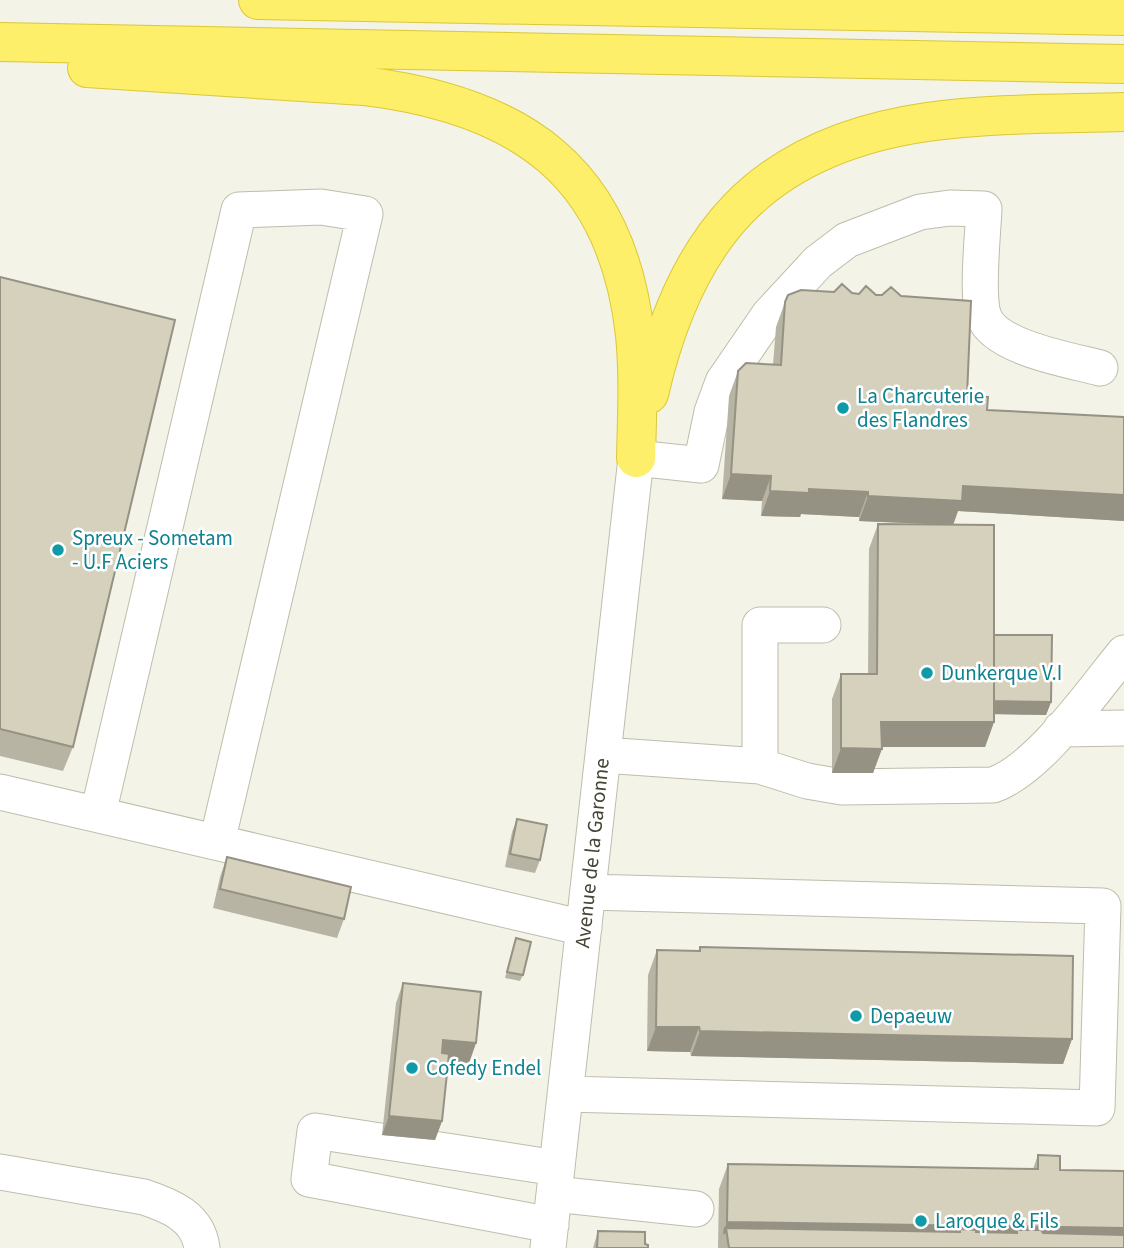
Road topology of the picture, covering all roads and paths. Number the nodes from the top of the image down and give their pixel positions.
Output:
1 (258, 0) edge
2 (1079, 0) edge
3 (1124, 10) edge
4 (1124, 16) edge
5 (0, 42) edge
6 (0, 60) edge
7 (1124, 64) edge
8 (1124, 112) edge
9 (1100, 368) dead end
10 (636, 458) junction
11 (823, 625) dead end
12 (1124, 653) edge
13 (1124, 727) edge
14 (1061, 729) junction
15 (603, 755) junction
16 (760, 766) junction
17 (0, 792) edge
18 (98, 814) junction
19 (217, 842) junction
20 (588, 892) junction
21 (584, 928) junction
22 (566, 1094) junction
23 (0, 1172) edge
24 (553, 1209) edge
25 (696, 1209) dead end
26 (202, 1248) edge

1 - 4 highway
2 - 3 highway
5 - 7 highway
6 - 10 highway
8 - 10 highway
9 - 10 street
10 - 15 street, Avenue de la Garonne
11 - 16 street
12 - 14 street
13 - 14 street
14 - 16 street
15 - 16 street
15 - 20 street, Avenue de la Garonne
17 - 18 street
18 - 19 street
18 - 19 street
19 - 21 street
20 - 21 street, Avenue de la Garonne
20 - 22 street
21 - 22 street, Avenue de la Garonne
22 - 24 street, Avenue de la Garonne
23 - 26 street
24 - 24 street
24 - 25 street

